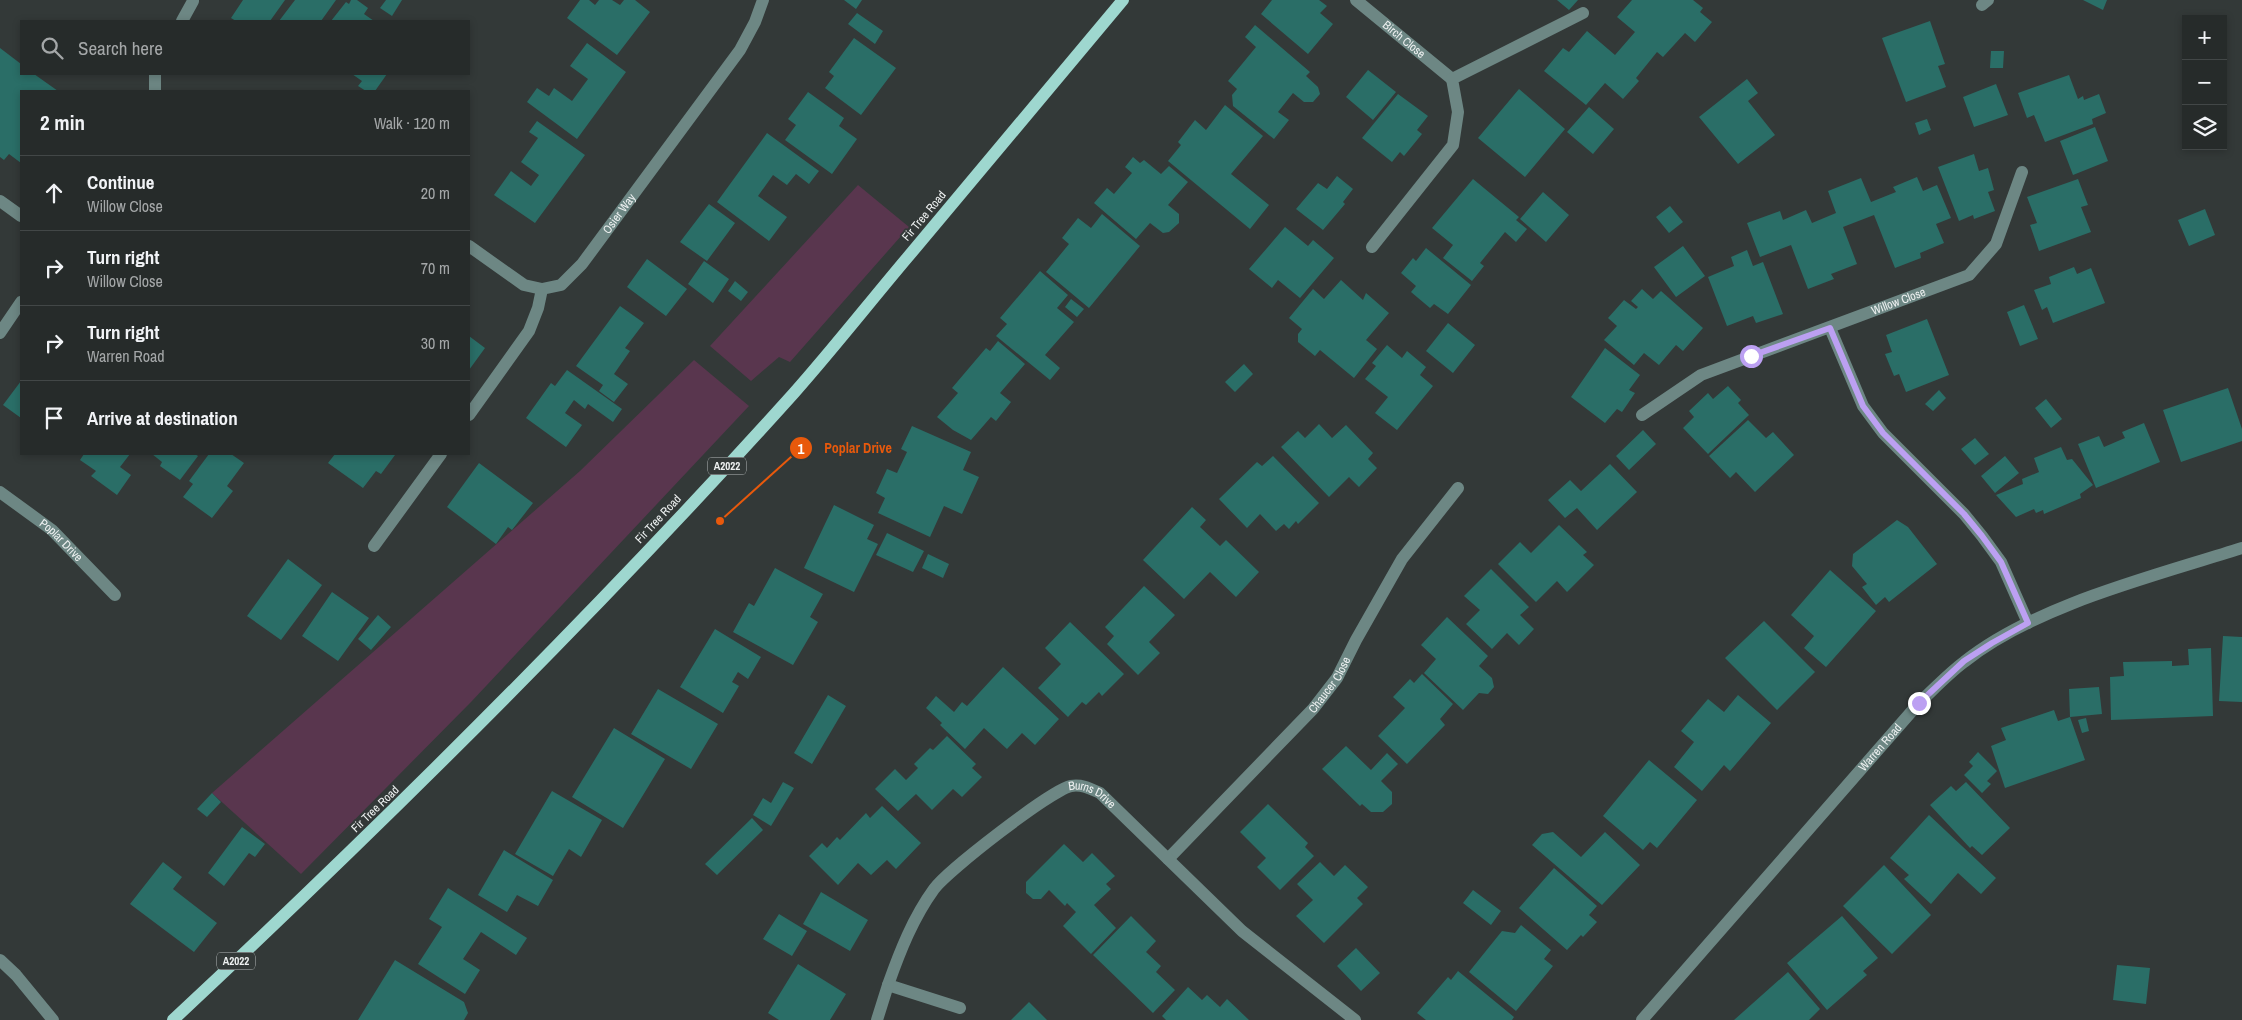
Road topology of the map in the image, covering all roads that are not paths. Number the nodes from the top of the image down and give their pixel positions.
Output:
1 (763, 0) edge
2 (1123, 0) edge
3 (1356, 0) edge
4 (193, 1) edge
5 (1583, 14) dead end
6 (183, 20) edge
7 (156, 75) edge
8 (1452, 79) junction
9 (155, 90) edge
10 (2022, 172) dead end
11 (0, 201) edge
12 (20, 215) edge
13 (470, 247) edge
14 (1372, 247) dead end
15 (542, 289) junction
16 (20, 303) edge
17 (1830, 328) junction
18 (0, 333) edge
19 (470, 414) edge
20 (1642, 415) dead end
21 (440, 455) edge
22 (1458, 488) dead end
23 (0, 492) edge
24 (374, 546) dead end
25 (2242, 548) edge
26 (115, 595) dead end
27 (2028, 623) junction
28 (1168, 859) junction
29 (0, 960) edge
30 (888, 985) junction
31 (960, 1008) dead end
32 (53, 1020) edge
33 (173, 1020) edge
34 (878, 1020) edge
35 (1355, 1020) edge
36 (1642, 1020) edge

1 - 15 street, Osier Way
2 - 33 main road, Fir Tree Road / A2022
3 - 8 street, Birch Close
4 - 6 street
5 - 8 street
7 - 9 street
8 - 14 street
10 - 17 street, Willow Close
11 - 12 street
13 - 15 street
15 - 19 street
16 - 18 street
17 - 20 street, Willow Close
17 - 27 street
21 - 24 street
22 - 28 street, Chaucer Close
23 - 26 street, Poplar Drive
25 - 27 street, Warren Road
27 - 36 street, Warren Road
28 - 30 street, Burns Drive
28 - 35 street, Burns Drive
29 - 32 street
30 - 31 street
30 - 34 street, Burns Drive

